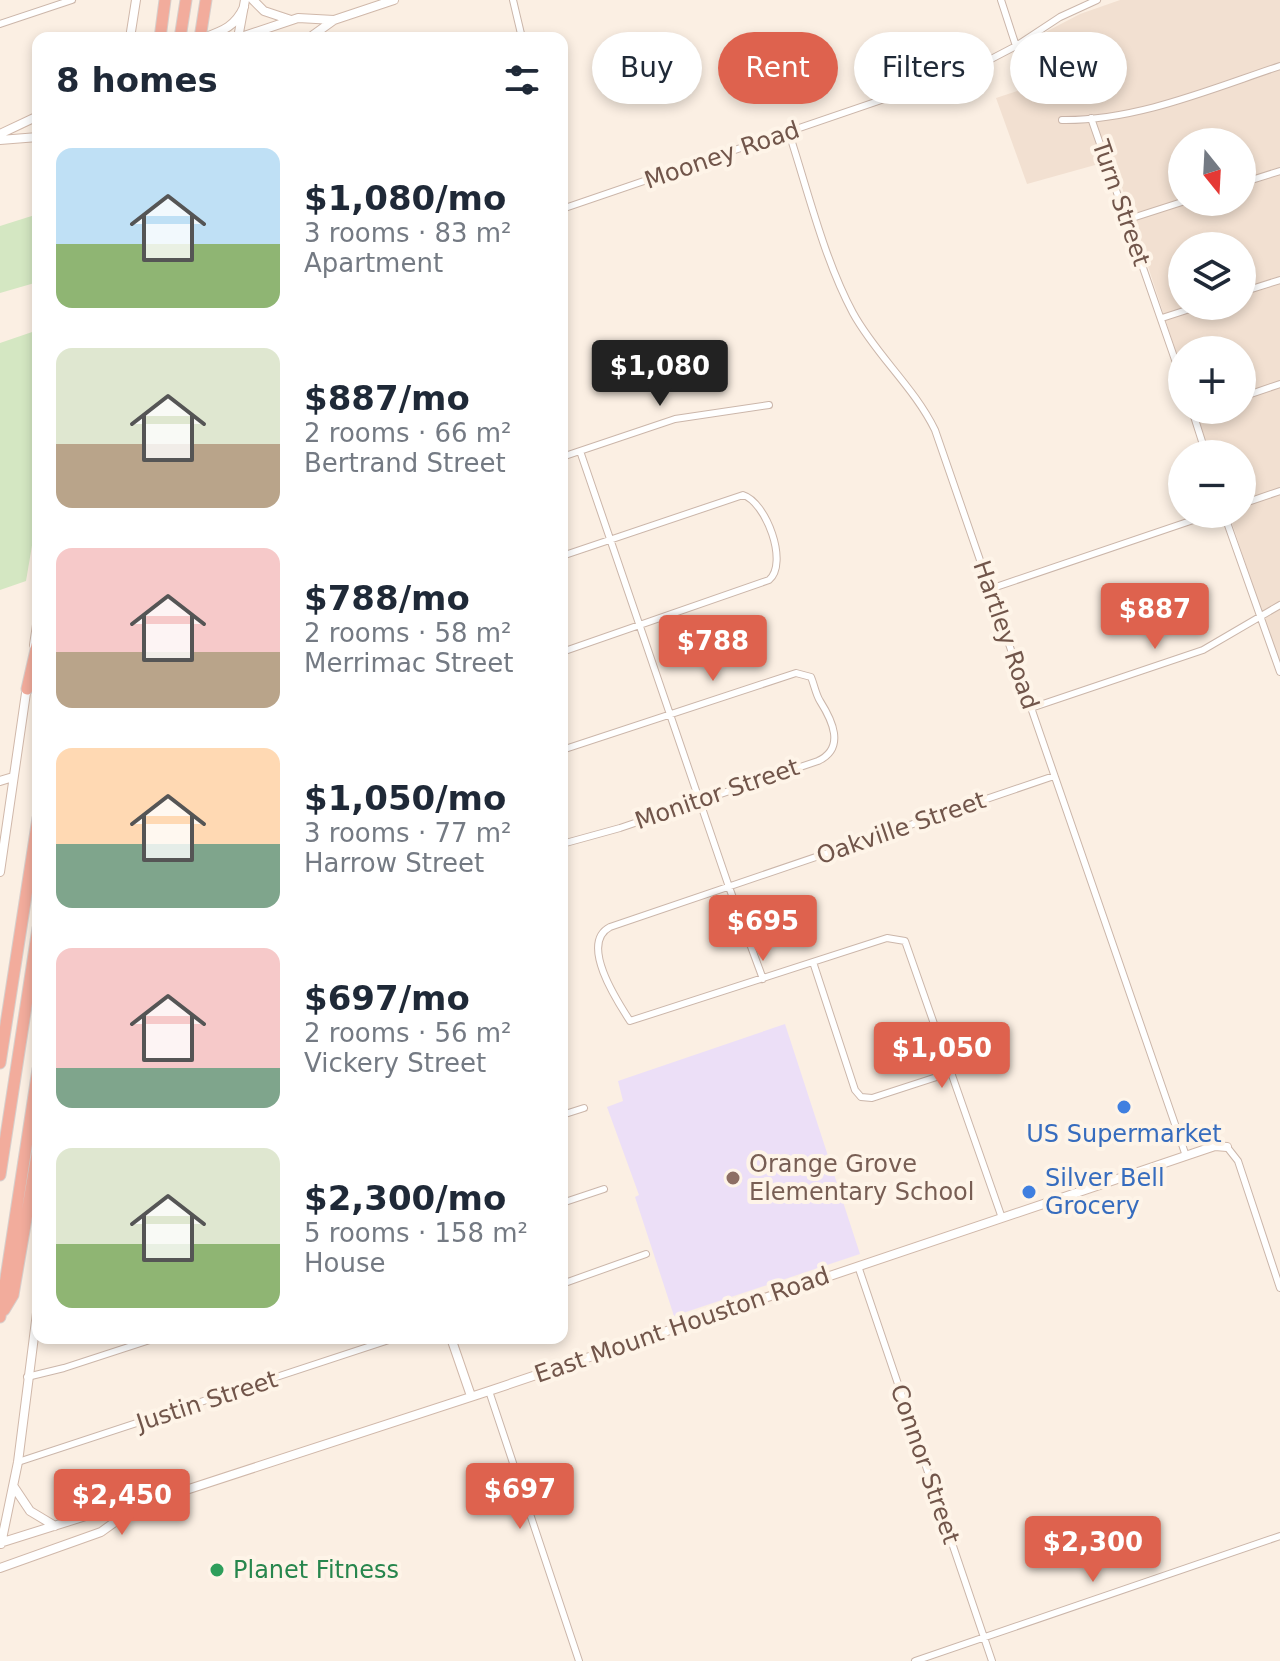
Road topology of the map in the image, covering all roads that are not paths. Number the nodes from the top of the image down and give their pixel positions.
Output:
1 (72, 0) edge
2 (136, 0) edge
3 (165, 0) edge
4 (253, 0) edge
5 (394, 0) edge
6 (513, 0) edge
7 (1001, 0) edge
8 (1097, 0) edge
9 (206, 3) edge
10 (244, 4) edge
11 (185, 6) edge
12 (291, 20) junction
13 (334, 20) junction
14 (0, 24) edge
15 (131, 32) edge
16 (161, 32) edge
17 (181, 32) edge
18 (203, 32) edge
19 (220, 32) edge
20 (239, 32) edge
21 (256, 32) edge
22 (317, 32) edge
23 (521, 32) edge
24 (1011, 32) edge
25 (1037, 32) edge
26 (1010, 49) edge
27 (1280, 66) edge
28 (1091, 118) junction
29 (32, 119) edge
30 (1062, 120) dead end
31 (789, 133) junction
32 (0, 137) edge
33 (32, 137) edge
34 (1280, 171) edge
35 (1256, 179) edge
36 (1168, 206) edge
37 (568, 207) edge
38 (1126, 220) junction
39 (1280, 280) edge
40 (1256, 288) edge
41 (1168, 316) edge
42 (1162, 318) junction
43 (1168, 337) edge
44 (1280, 384) edge
45 (1256, 392) edge
46 (769, 405) dead end
47 (580, 451) junction
48 (568, 455) edge
49 (1280, 491) edge
50 (1256, 499) edge
51 (1170, 528) edge
52 (1229, 528) edge
53 (611, 538) junction
54 (568, 554) edge
55 (990, 589) junction
56 (1280, 605) edge
57 (1259, 615) junction
58 (640, 625) junction
59 (568, 650) edge
60 (32, 657) edge
61 (32, 667) edge
62 (1280, 672) edge
63 (27, 689) junction
64 (1031, 708) junction
65 (671, 714) junction
66 (568, 748) edge
67 (1054, 776) junction
68 (13, 777) junction
69 (0, 781) edge
70 (700, 799) junction
71 (568, 842) edge
72 (32, 857) edge
73 (0, 872) edge
74 (729, 887) junction
75 (813, 962) junction
76 (32, 967) edge
77 (763, 979) junction
78 (0, 1063) edge
79 (952, 1072) junction
80 (32, 1108) edge
81 (584, 1108) dead end
82 (568, 1113) edge
83 (1227, 1147) joint
84 (1186, 1156) junction
85 (0, 1175) edge
86 (32, 1184) edge
87 (604, 1189) dead end
88 (568, 1201) edge
89 (1002, 1218) junction
90 (646, 1254) dead end
91 (858, 1266) junction
92 (568, 1282) edge
93 (1280, 1288) edge
94 (0, 1317) edge
95 (32, 1344) edge
96 (138, 1344) edge
97 (377, 1344) edge
98 (453, 1344) edge
99 (27, 1377) junction
100 (489, 1391) junction
101 (471, 1396) junction
102 (18, 1462) junction
103 (13, 1485) junction
104 (137, 1506) junction
105 (82, 1517) junction
106 (4, 1518) edge
107 (56, 1526) junction
108 (1280, 1536) edge
109 (89, 1537) junction
110 (0, 1545) edge
111 (0, 1568) edge
112 (984, 1638) junction
113 (579, 1661) edge
114 (915, 1661) edge
115 (992, 1661) edge

1 - 14 street
2 - 15 street
3 - 16 highway
4 - 12 street
5 - 13 street
6 - 23 street
7 - 24 street
8 - 25 street, Mooney Road
9 - 18 highway
10 - 19 street
10 - 20 street
11 - 17 highway
12 - 13 street
12 - 21 street
13 - 22 street
26 - 31 street, Mooney Road
27 - 28 street
28 - 30 street
28 - 38 street, Turn Street
29 - 32 street
31 - 37 street, Mooney Road
31 - 55 street, Hartley Road
32 - 33 street
34 - 35 street
36 - 38 street
38 - 42 street, Turn Street
39 - 40 street
41 - 42 street
42 - 43 street, Turn Street
44 - 45 street
46 - 47 street
47 - 48 street
47 - 53 street
49 - 50 street
51 - 55 street
52 - 57 street
53 - 54 street
53 - 58 street
53 - 58 street
55 - 64 street, Hartley Road
56 - 57 street
57 - 62 street
57 - 64 street
58 - 59 street
58 - 65 street
60 - 63 street
61 - 63 highway
63 - 68 street
64 - 67 street, Hartley Road
65 - 66 street
65 - 70 street
65 - 70 street, Monitor Street
67 - 74 street, Oakville Street
67 - 84 street, Hartley Road
68 - 69 street
68 - 73 street
70 - 71 street, Monitor Street
70 - 74 street
72 - 78 highway
74 - 77 street
74 - 77 street, Oakville Street
75 - 77 street
75 - 79 street
75 - 79 street
76 - 85 highway
79 - 89 street
80 - 94 highway
81 - 82 street
83 - 84 street, East Mount Houston Road
83 - 93 street
84 - 89 street, East Mount Houston Road
86 - 94 highway
87 - 88 street
89 - 91 street, East Mount Houston Road
90 - 92 street
91 - 100 street, East Mount Houston Road
91 - 112 street, Connor Street
95 - 99 street
96 - 99 street
97 - 102 street, Justin Street
98 - 101 street
99 - 102 street
100 - 101 street, East Mount Houston Road
100 - 113 street
101 - 104 street, East Mount Houston Road
102 - 103 street
103 - 106 street
103 - 107 street
104 - 105 street, East Mount Houston Road
104 - 109 street, East Mount Houston Road
105 - 107 street, East Mount Houston Road
105 - 109 street
106 - 110 street
107 - 110 street, East Mount Houston Road
108 - 112 street
109 - 111 street, East Mount Houston Road
112 - 114 street
112 - 115 street, Connor Street

